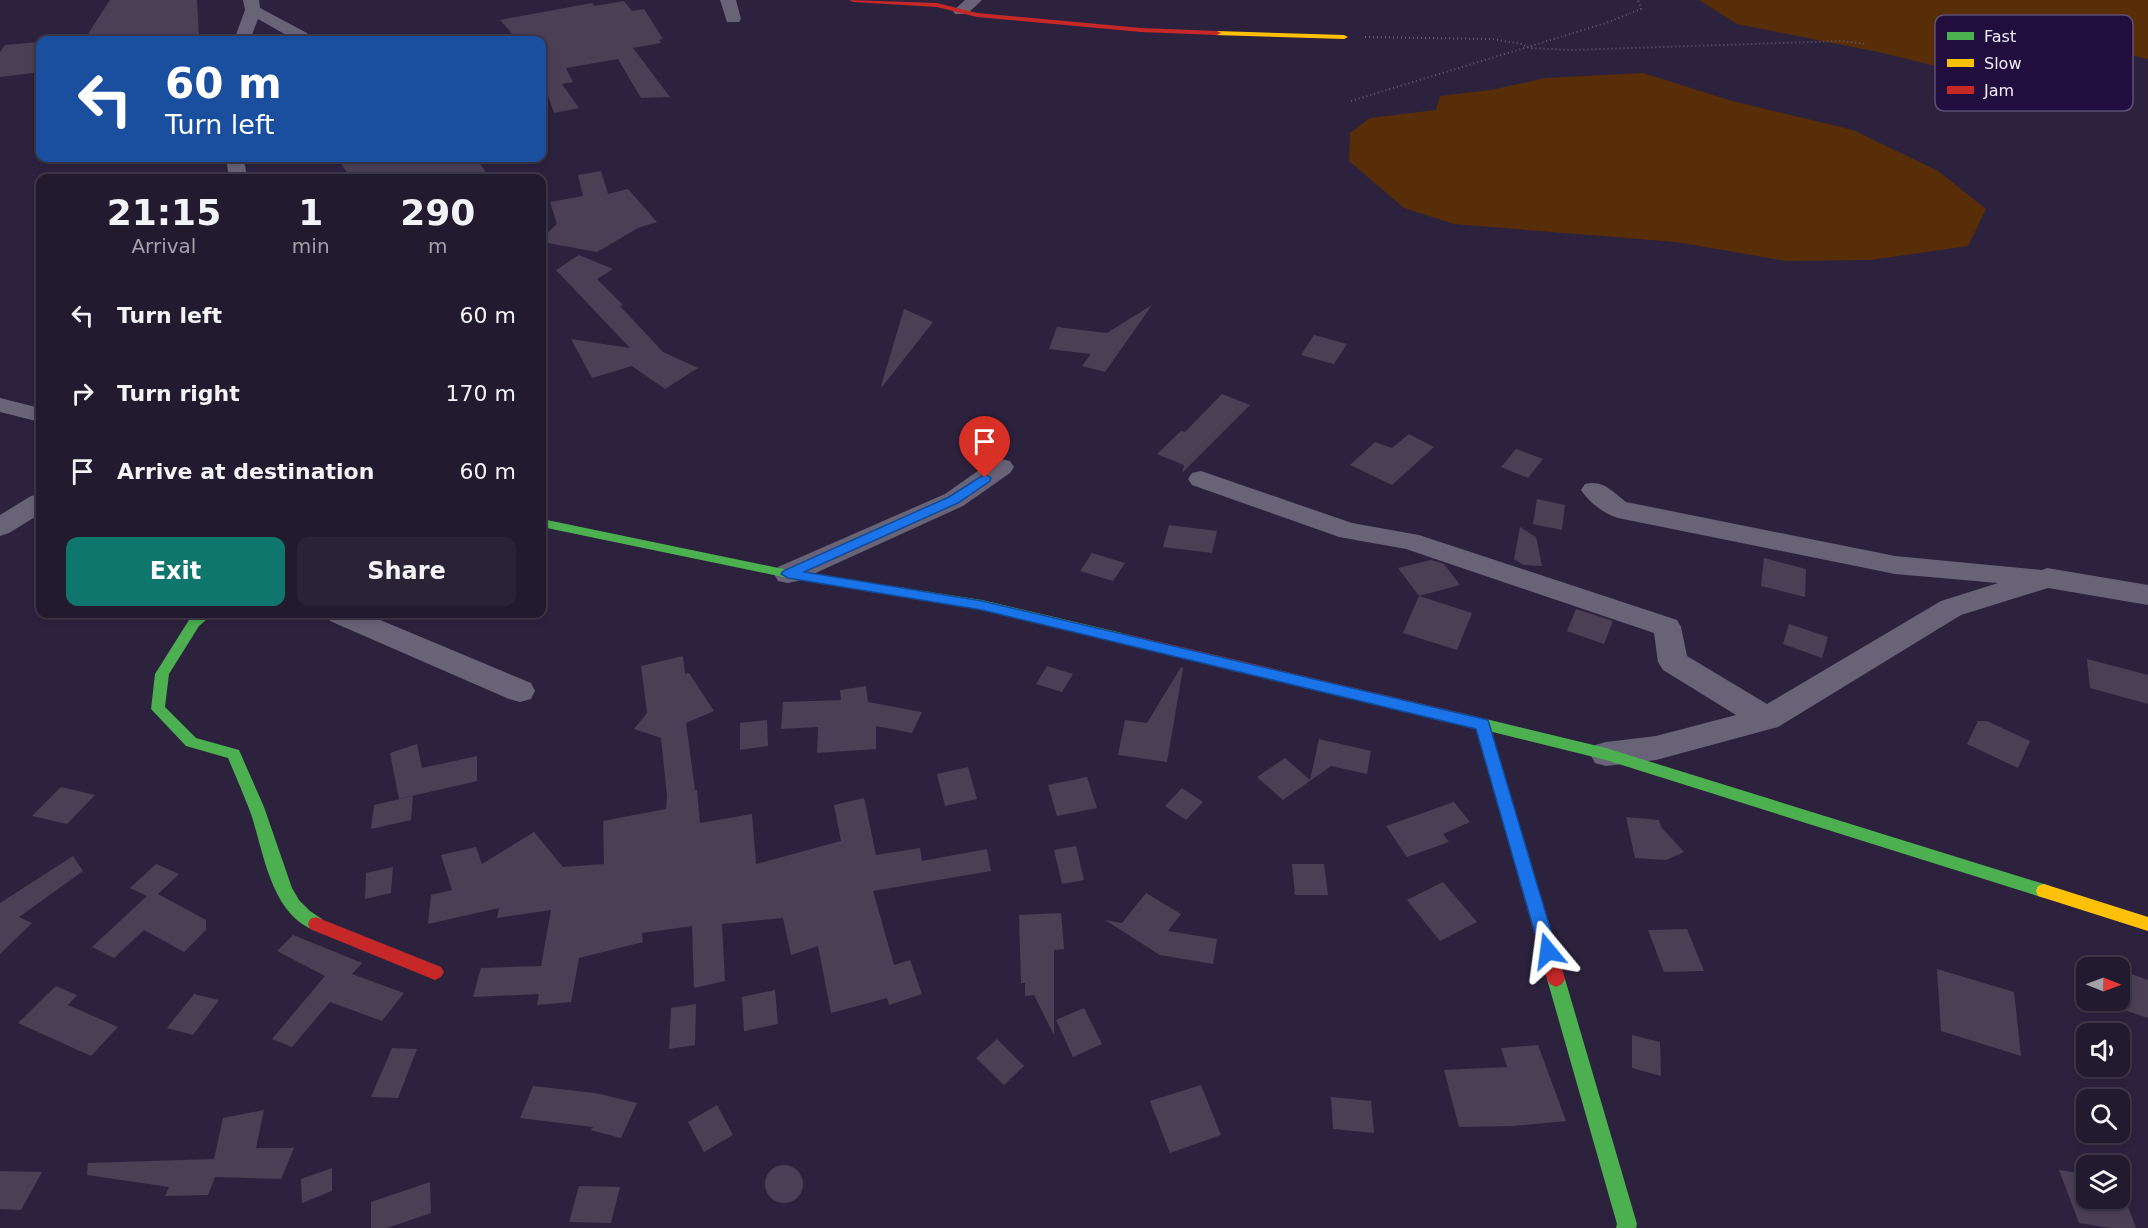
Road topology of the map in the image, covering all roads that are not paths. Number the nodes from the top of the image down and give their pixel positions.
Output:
1 (728, 0) edge
2 (853, 0) edge
3 (974, 0) edge
4 (252, 5) edge
5 (961, 10) junction
6 (733, 19) dead end
7 (243, 36) edge
8 (301, 36) edge
9 (1344, 37) road end
10 (0, 405) edge
11 (36, 413) edge
12 (1001, 467) dead end
13 (1202, 479) dead end
14 (1594, 490) dead end
15 (36, 504) edge
16 (546, 524) edge
17 (0, 527) edge
18 (788, 574) junction
19 (2047, 578) junction
20 (2148, 595) edge
21 (201, 618) edge
22 (349, 618) edge
23 (520, 691) dead end
24 (1767, 719) junction
25 (1482, 724) junction
26 (1606, 754) junction
27 (2148, 924) edge
28 (435, 972) dead end
29 (1626, 1228) edge

1 - 6 street
2 - 5 street
3 - 5 street
4 - 7 street
4 - 8 street
5 - 9 street
10 - 11 street
12 - 18 street
13 - 24 street
14 - 19 street
15 - 17 street
16 - 18 street
18 - 25 street
19 - 20 street
19 - 24 street
21 - 28 street
22 - 23 street
24 - 26 street
25 - 26 street
25 - 29 street
26 - 27 street

